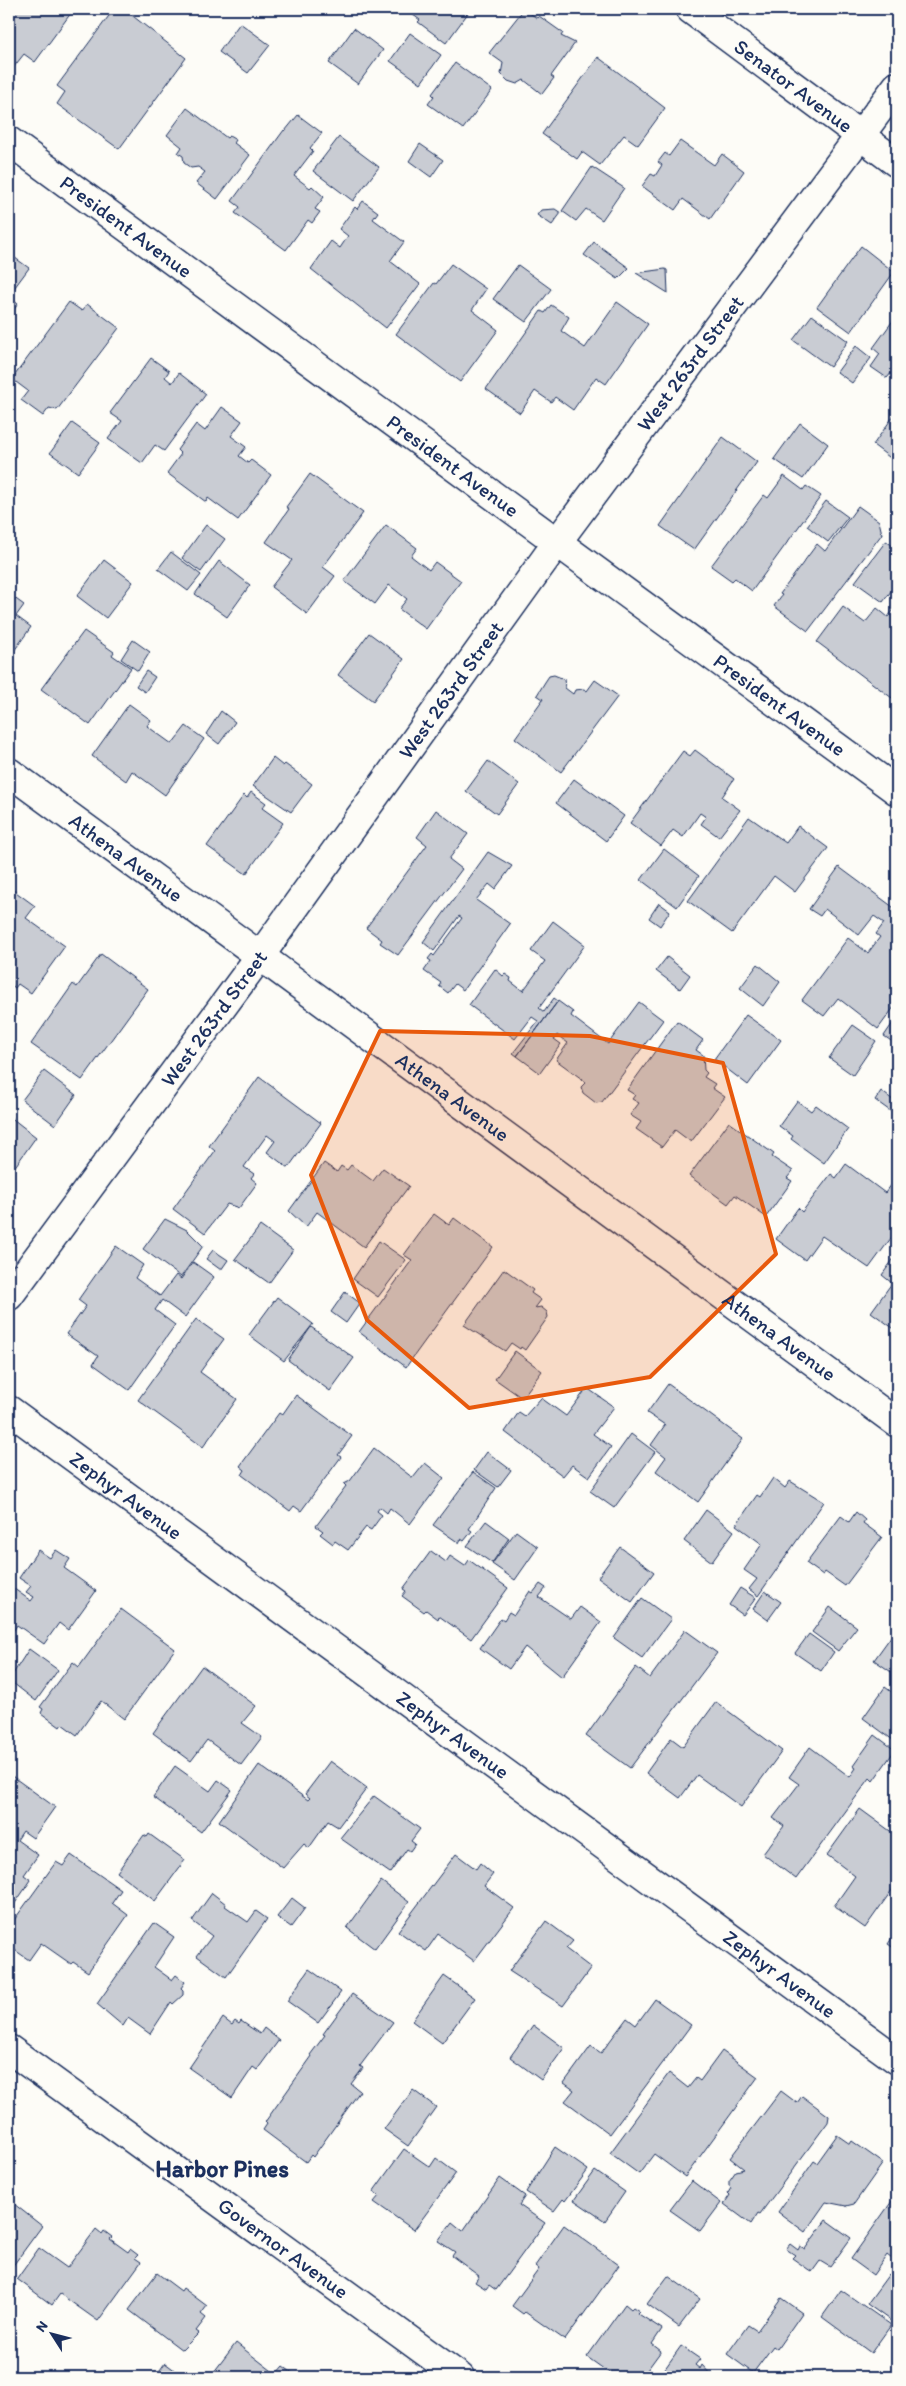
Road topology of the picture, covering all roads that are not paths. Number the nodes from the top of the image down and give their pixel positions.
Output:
1 (690, 9) edge
2 (897, 86) edge
3 (860, 136) junction
4 (9, 141) edge
5 (897, 163) edge
6 (558, 541) junction
7 (9, 772) edge
8 (897, 791) edge
9 (260, 956) junction
10 (9, 1296) edge
11 (9, 1410) edge
12 (897, 1423) edge
13 (9, 2049) edge
14 (897, 2060) edge
15 (460, 2377) edge

1 - 3 street, Senator Avenue
2 - 3 street, West 263rd Street
3 - 5 street, Senator Avenue
3 - 6 street, West 263rd Street
4 - 6 street, President Avenue
6 - 8 street, President Avenue
6 - 9 street, West 263rd Street
7 - 9 street, Athena Avenue
9 - 10 street, West 263rd Street
9 - 12 street, Athena Avenue
11 - 14 street, Zephyr Avenue
13 - 15 street, Governor Avenue

